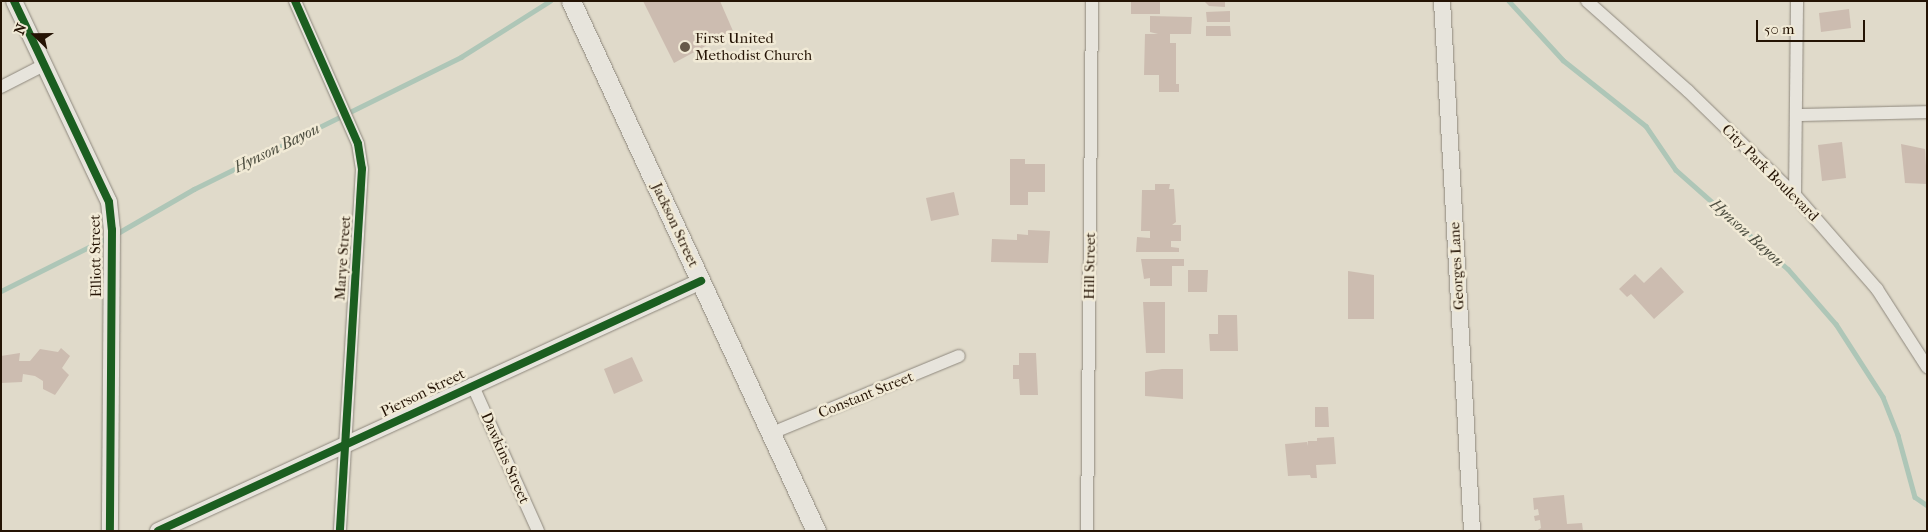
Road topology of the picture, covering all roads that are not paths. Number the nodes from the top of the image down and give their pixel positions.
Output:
1 (14, 1) edge
2 (295, 1) edge
3 (571, 1) edge
4 (1092, 1) edge
5 (1442, 1) edge
6 (1587, 1) edge
7 (1797, 1) edge
8 (44, 66) junction
9 (1, 87) edge
10 (1927, 112) edge
11 (1796, 115) junction
12 (1795, 195) junction
13 (701, 281) junction
14 (960, 356) dead end
15 (1927, 366) edge
16 (472, 384) junction
17 (772, 433) junction
18 (345, 446) junction
19 (110, 531) edge
20 (158, 531) edge
21 (340, 531) edge
22 (538, 531) edge
23 (816, 531) edge
24 (1087, 531) edge
25 (1472, 531) edge

1 - 8 street, Elliott Street
2 - 18 street, Marye Street
3 - 13 main road, Jackson Street
4 - 24 street, Hill Street
5 - 25 street, Georges Lane
6 - 12 street, City Park Boulevard
7 - 11 street
8 - 9 street
8 - 19 street, Elliott Street
10 - 11 street
11 - 12 street
12 - 15 street, City Park Boulevard
13 - 16 street, Pierson Street
13 - 17 main road, Jackson Street
14 - 17 street, Constant Street
16 - 18 street, Pierson Street
16 - 22 street, Dawkins Street
17 - 23 main road, Jackson Street
18 - 20 street, Pierson Street
18 - 21 street, Marye Street

